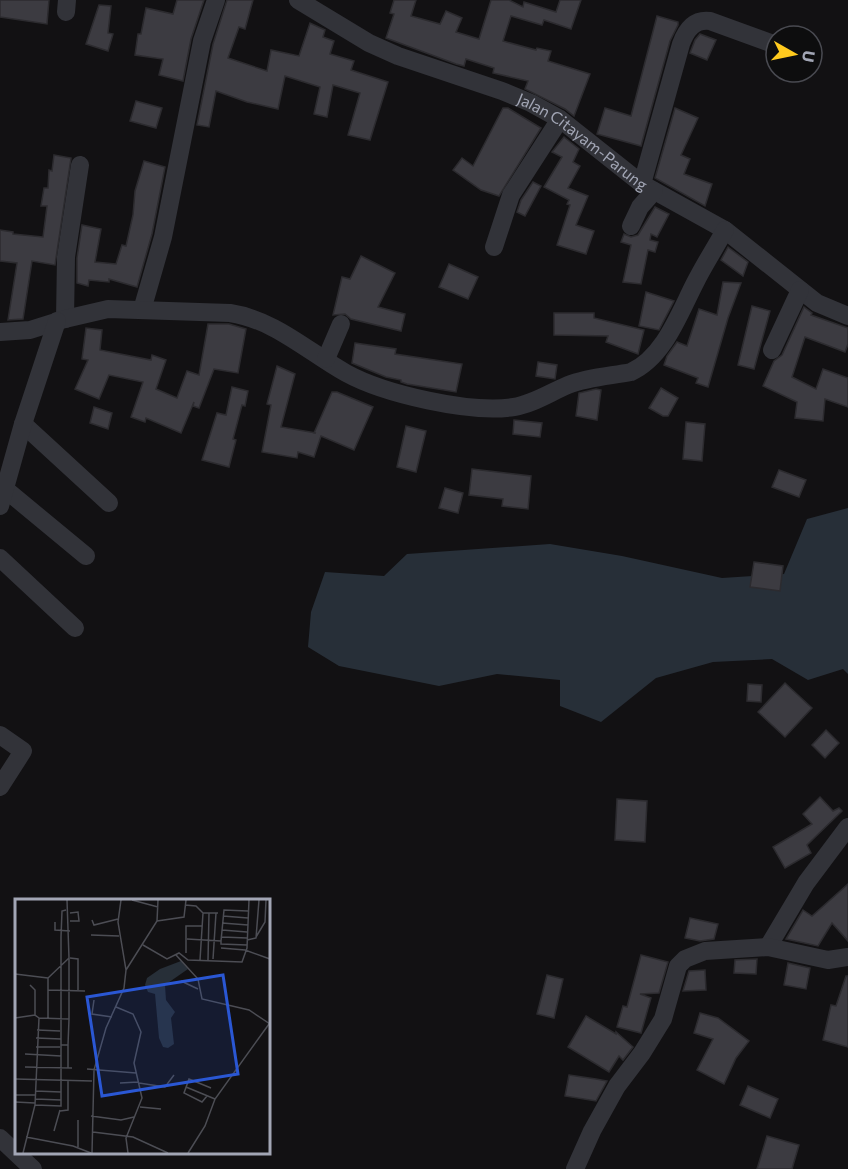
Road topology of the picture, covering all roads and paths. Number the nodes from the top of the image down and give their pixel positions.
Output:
1 (216, 0) edge
2 (298, 0) edge
3 (764, 41) edge
4 (560, 119) junction
5 (80, 165) dead end
6 (648, 188) junction
7 (631, 226) dead end
8 (725, 230) junction
9 (494, 248) dead end
10 (800, 290) junction
11 (142, 310) junction
12 (848, 316) edge
13 (61, 320) junction
14 (341, 324) dead end
15 (0, 332) edge
16 (772, 350) dead end
17 (327, 359) junction
18 (23, 424) junction
19 (2, 498) edge
20 (109, 503) dead end
21 (86, 556) dead end
22 (0, 558) edge
23 (75, 628) dead end
24 (0, 735) edge
25 (0, 787) edge
26 (848, 827) edge
27 (768, 947) junction
28 (848, 957) edge
29 (0, 1138) edge
30 (15, 1152) edge
31 (17, 1154) edge
32 (33, 1169) edge
33 (575, 1169) edge

1 - 11 street
2 - 4 street, Jalan Citayam-Parung
3 - 6 street
4 - 6 street, Jalan Citayam-Parung
4 - 9 street
5 - 13 street
6 - 7 street
6 - 8 street, Jalan Citayam-Parung
8 - 10 street, Jalan Citayam-Parung
8 - 17 street
10 - 12 street, Jalan Citayam-Parung
10 - 16 street
11 - 13 street
11 - 17 street
13 - 15 street
13 - 18 street
14 - 17 street
18 - 19 street
18 - 20 street
19 - 21 street
22 - 23 street
24 - 25 street
26 - 27 street
27 - 28 street
27 - 33 street
29 - 30 street
31 - 32 street

